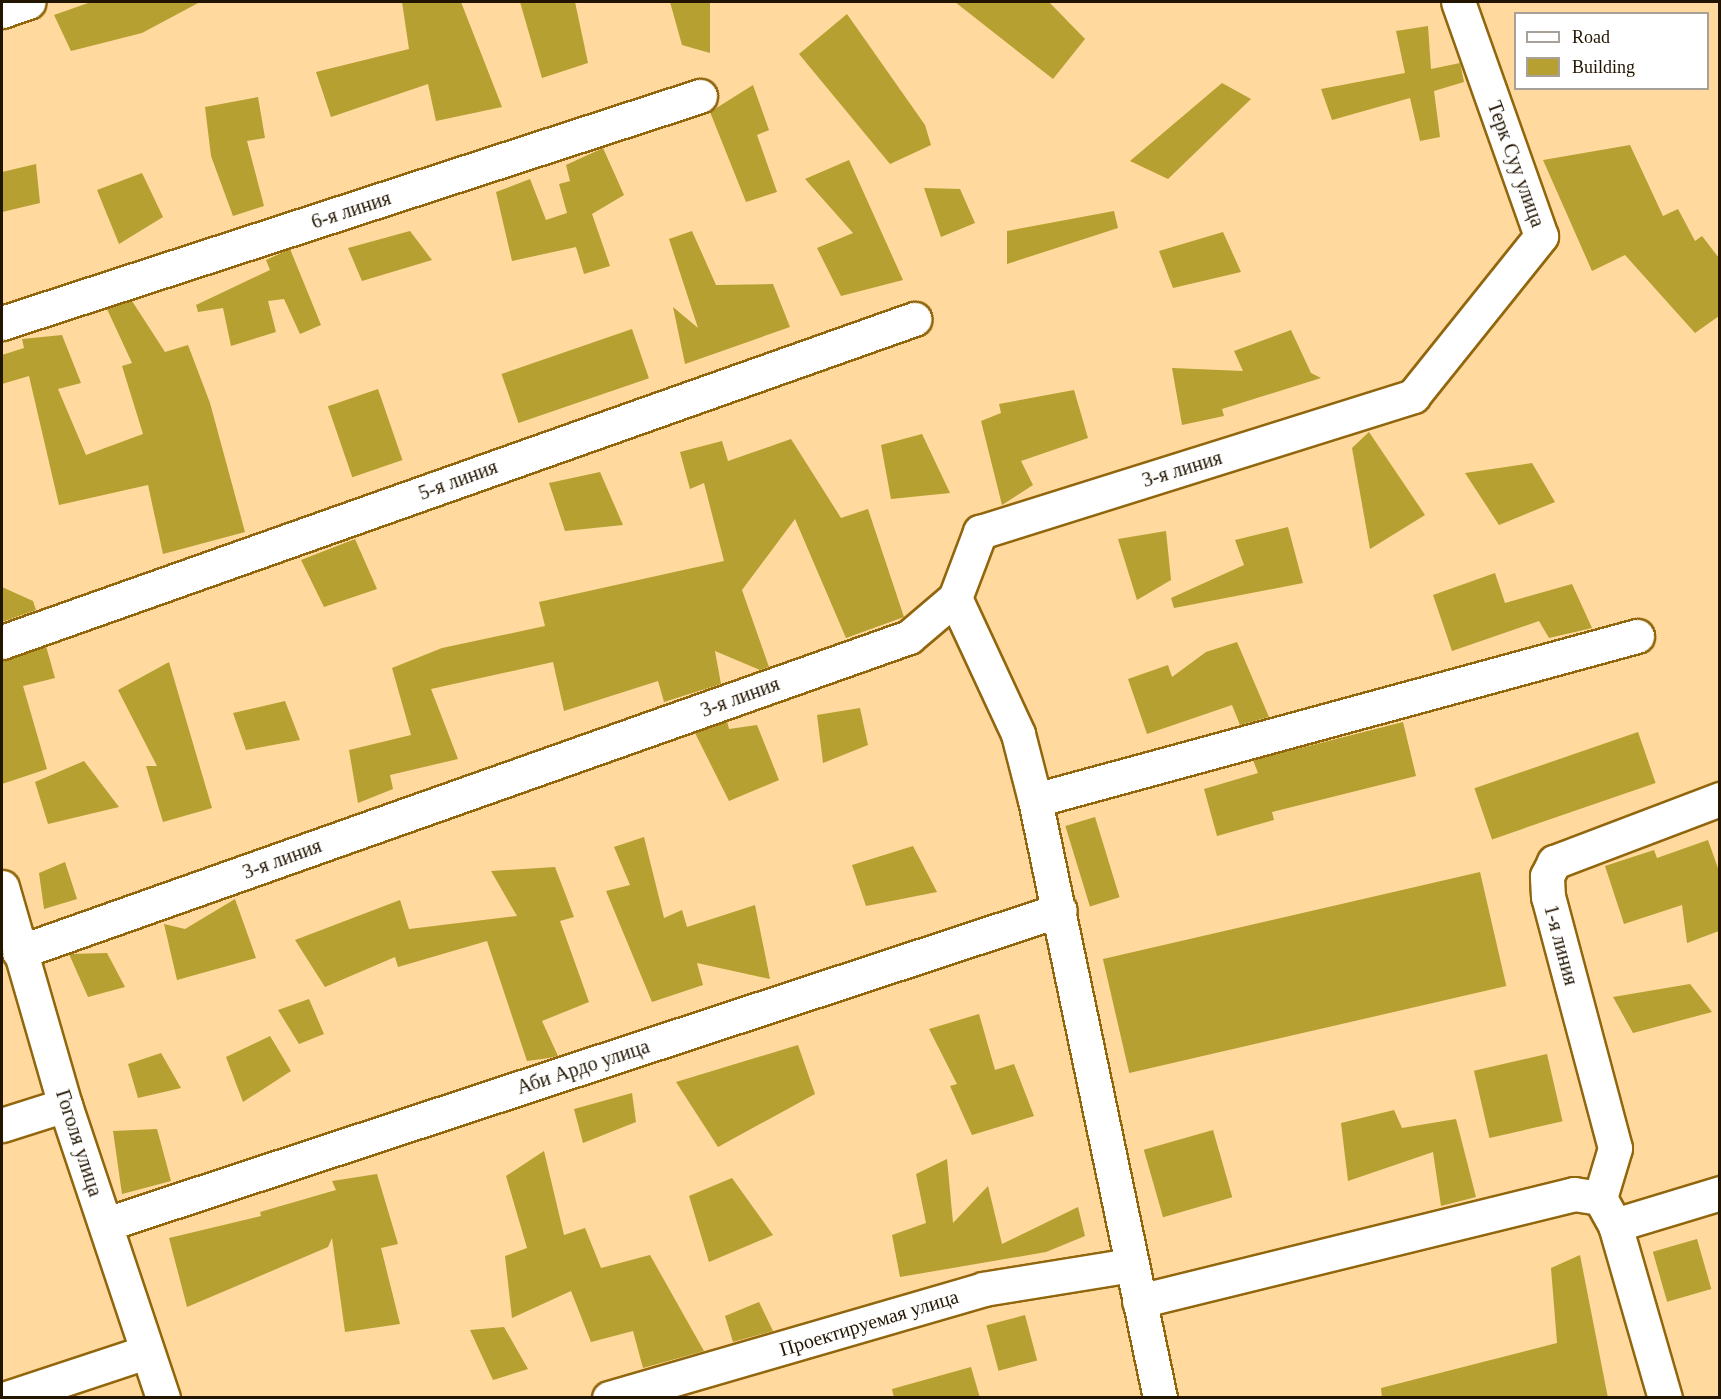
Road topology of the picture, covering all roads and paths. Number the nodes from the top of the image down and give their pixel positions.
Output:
1 (28, 2) edge
2 (1458, 2) edge
3 (2, 11) edge
4 (700, 96) dead end
5 (914, 319) dead end
6 (2, 323) edge
7 (1413, 396) joint
8 (955, 598) junction
9 (1637, 636) dead end
10 (2, 642) edge
11 (1719, 799) edge
12 (1035, 800) junction
13 (2, 887) edge
14 (1060, 910) junction
15 (20, 952) junction
16 (65, 1105) junction
17 (2, 1125) edge
18 (1719, 1192) edge
19 (1607, 1211) junction
20 (106, 1224) junction
21 (1131, 1265) junction
22 (1139, 1301) junction
23 (146, 1352) junction
24 (7, 1398) edge
25 (163, 1398) edge
26 (609, 1398) edge
27 (1160, 1398) edge
28 (1665, 1398) edge

1 - 3 street
2 - 7 street, Терк Суу улица
4 - 6 street, 6-я линия
5 - 10 street, 5-я линия
7 - 8 street, 3-я линия
8 - 12 street
8 - 15 street, 3-я линия
9 - 12 street
11 - 19 street, 1-я линия
12 - 14 street
13 - 15 street, Гоголя улица
14 - 20 street, Аби Ардо улица
14 - 21 street
15 - 16 street, Гоголя улица
16 - 17 street
16 - 20 street, Гоголя улица
18 - 19 street
19 - 22 street
19 - 28 street
20 - 23 street, Гоголя улица
21 - 22 street
21 - 26 street, Проектируемая улица
22 - 27 street
23 - 24 street
23 - 25 street, Гоголя улица

